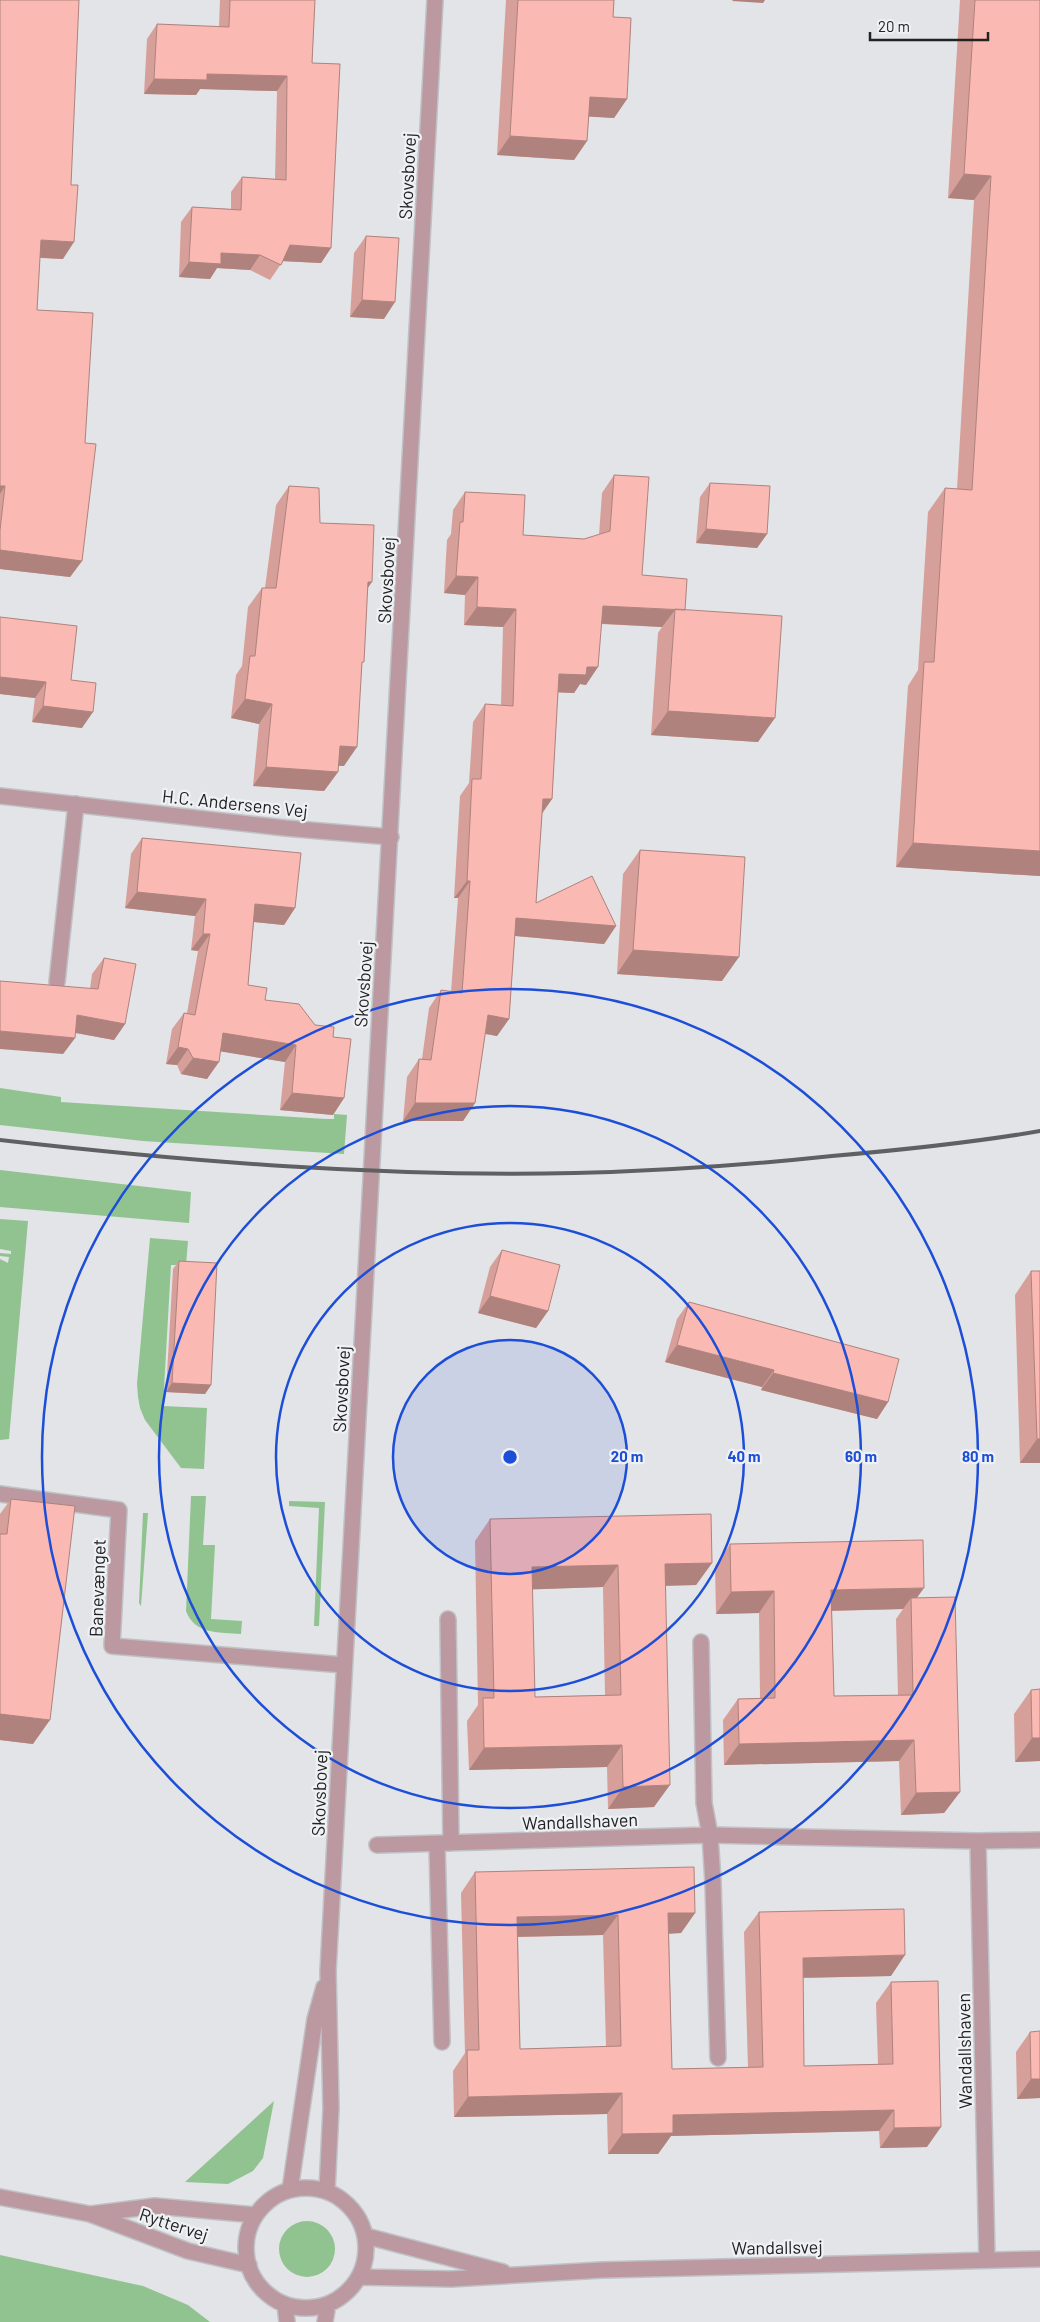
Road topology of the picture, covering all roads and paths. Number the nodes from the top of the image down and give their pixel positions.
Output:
1 (435, 0) edge
2 (0, 796) edge
3 (76, 804) junction
4 (391, 837) junction
5 (57, 982) dead end
6 (0, 1494) edge
7 (448, 1619) dead end
8 (701, 1642) dead end
9 (344, 1665) junction
10 (710, 1835) junction
11 (978, 1840) junction
12 (1040, 1840) edge
13 (444, 1844) junction
14 (377, 1845) dead end
15 (328, 1971) junction
16 (442, 2042) dead end
17 (718, 2058) dead end
18 (290, 2190) junction
19 (326, 2191) junction
20 (0, 2197) edge
21 (90, 2214) junction
22 (256, 2215) junction
23 (366, 2236) junction
24 (1040, 2259) edge
25 (987, 2260) junction
26 (249, 2265) junction
27 (514, 2275) junction
28 (359, 2277) junction
29 (285, 2304) junction
30 (328, 2304) junction
31 (286, 2322) edge
32 (325, 2322) edge

1 - 4 street, Skovsbovej
2 - 3 street, H.C. Andersens Vej
3 - 4 street, H.C. Andersens Vej
3 - 5 street
4 - 9 street, Skovsbovej
6 - 9 street, Banevænget
7 - 13 street
8 - 10 street
9 - 15 street, Skovsbovej
10 - 11 street, Wandallshaven
10 - 13 street, Wandallshaven
10 - 17 street
11 - 12 street, Wandallshaven
11 - 25 street, Wandallshaven
13 - 14 street, Wandallshaven
13 - 16 street
15 - 18 street, Skovsbovej
15 - 19 street, Skovsbovej
18 - 19 street
18 - 22 street
19 - 23 street
20 - 21 street, Ryttervej
21 - 22 street, Ryttervej
21 - 26 street, Ryttervej
22 - 26 street
23 - 27 street, Wandallsvej
23 - 28 street
24 - 25 street, Wandallsvej
25 - 27 street, Wandallsvej
26 - 29 street
27 - 28 street, Wandallsvej
28 - 30 street
29 - 30 street
29 - 31 street
30 - 32 street

